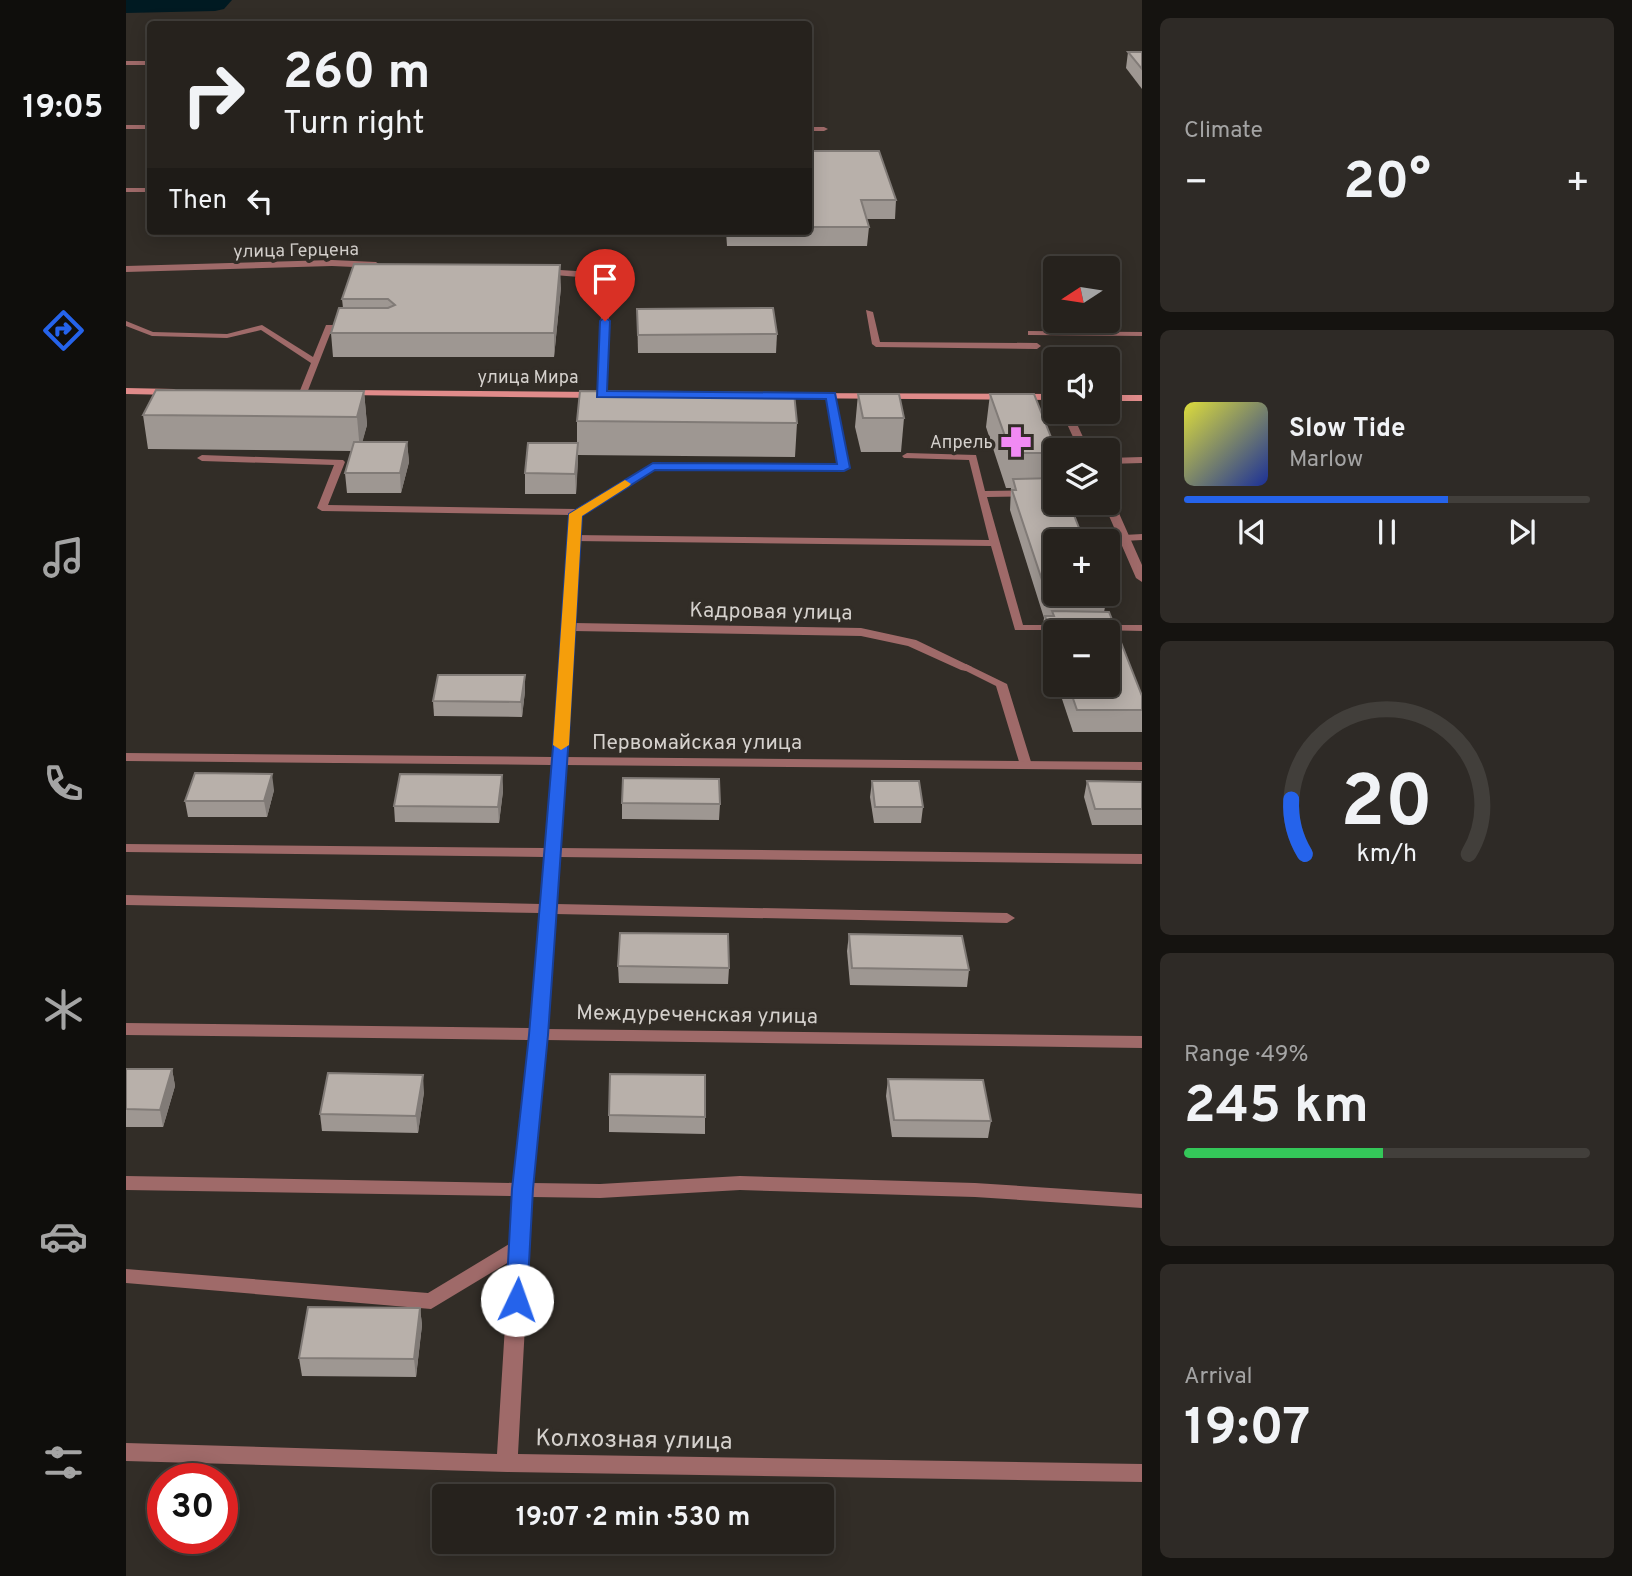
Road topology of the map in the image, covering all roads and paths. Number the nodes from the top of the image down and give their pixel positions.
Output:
1 (126, 63) edge
2 (147, 63) edge
3 (126, 127) edge
4 (147, 127) edge
5 (812, 129) edge
6 (824, 129) dead end
7 (126, 190) edge
8 (147, 190) edge
9 (383, 266) edge
10 (126, 269) edge
11 (538, 272) edge
12 (592, 275) joint
13 (869, 312) dead end
14 (126, 323) edge
15 (354, 327) edge
16 (1031, 333) dead end
17 (1142, 334) edge
18 (1037, 346) dead end
19 (316, 362) junction
20 (126, 391) edge
21 (192, 392) edge
22 (300, 393) joint
23 (316, 393) edge
24 (330, 393) edge
25 (601, 395) junction
26 (614, 395) edge
27 (762, 396) edge
28 (831, 396) junction
29 (1043, 397) edge
30 (1120, 398) edge
31 (1142, 398) edge
32 (907, 456) dead end
33 (202, 458) dead end
34 (1120, 460) edge
35 (1142, 460) edge
36 (1043, 493) edge
37 (981, 494) junction
38 (575, 513) junction
39 (1114, 515) edge
40 (1142, 537) edge
41 (573, 538) junction
42 (1124, 538) junction
43 (994, 543) junction
44 (1142, 578) edge
45 (570, 627) junction
46 (1043, 628) edge
47 (1120, 628) edge
48 (1142, 628) edge
49 (965, 667) joint
50 (126, 757) edge
51 (560, 762) junction
52 (1026, 765) junction
53 (1142, 766) edge
54 (126, 848) edge
55 (552, 853) junction
56 (1142, 859) edge
57 (126, 900) edge
58 (548, 909) junction
59 (1007, 918) dead end
60 (126, 1029) edge
61 (538, 1035) junction
62 (1142, 1042) edge
63 (126, 1183) edge
64 (523, 1189) junction
65 (1142, 1201) edge
66 (520, 1246) junction
67 (126, 1276) edge
68 (126, 1451) edge
69 (507, 1463) junction
70 (1142, 1473) edge

1 - 2 street
3 - 4 street
5 - 6 street
7 - 8 street
9 - 10 street, улица Герцена
11 - 12 street
12 - 25 lane
13 - 18 lane
14 - 19 lane
15 - 19 lane
16 - 17 lane
19 - 22 lane
20 - 21 main road
22 - 23 main road
24 - 25 main road, улица Мира
25 - 26 main road, улица Мира
27 - 28 main road
28 - 29 main road
28 - 38 lane
30 - 31 main road
32 - 37 lane
33 - 38 lane
34 - 35 lane
36 - 37 lane
37 - 43 lane
38 - 41 street
39 - 42 street
40 - 42 lane
41 - 43 lane
41 - 45 street
42 - 44 street
43 - 46 lane
45 - 49 street, Кадровая улица
45 - 51 street
47 - 48 lane
49 - 52 lane
50 - 51 street, Первомайская улица
51 - 52 street, Первомайская улица
51 - 55 street
52 - 53 street, Первомайская улица
54 - 55 street
55 - 56 street
55 - 58 street
57 - 58 street
58 - 59 street
58 - 61 street
60 - 61 street, Междуреченская улица
61 - 62 street, Междуреченская улица
61 - 64 street
63 - 64 street
64 - 65 street
64 - 66 street
66 - 67 street
66 - 69 street
68 - 69 street, Колхозная улица
69 - 70 street, Колхозная улица

